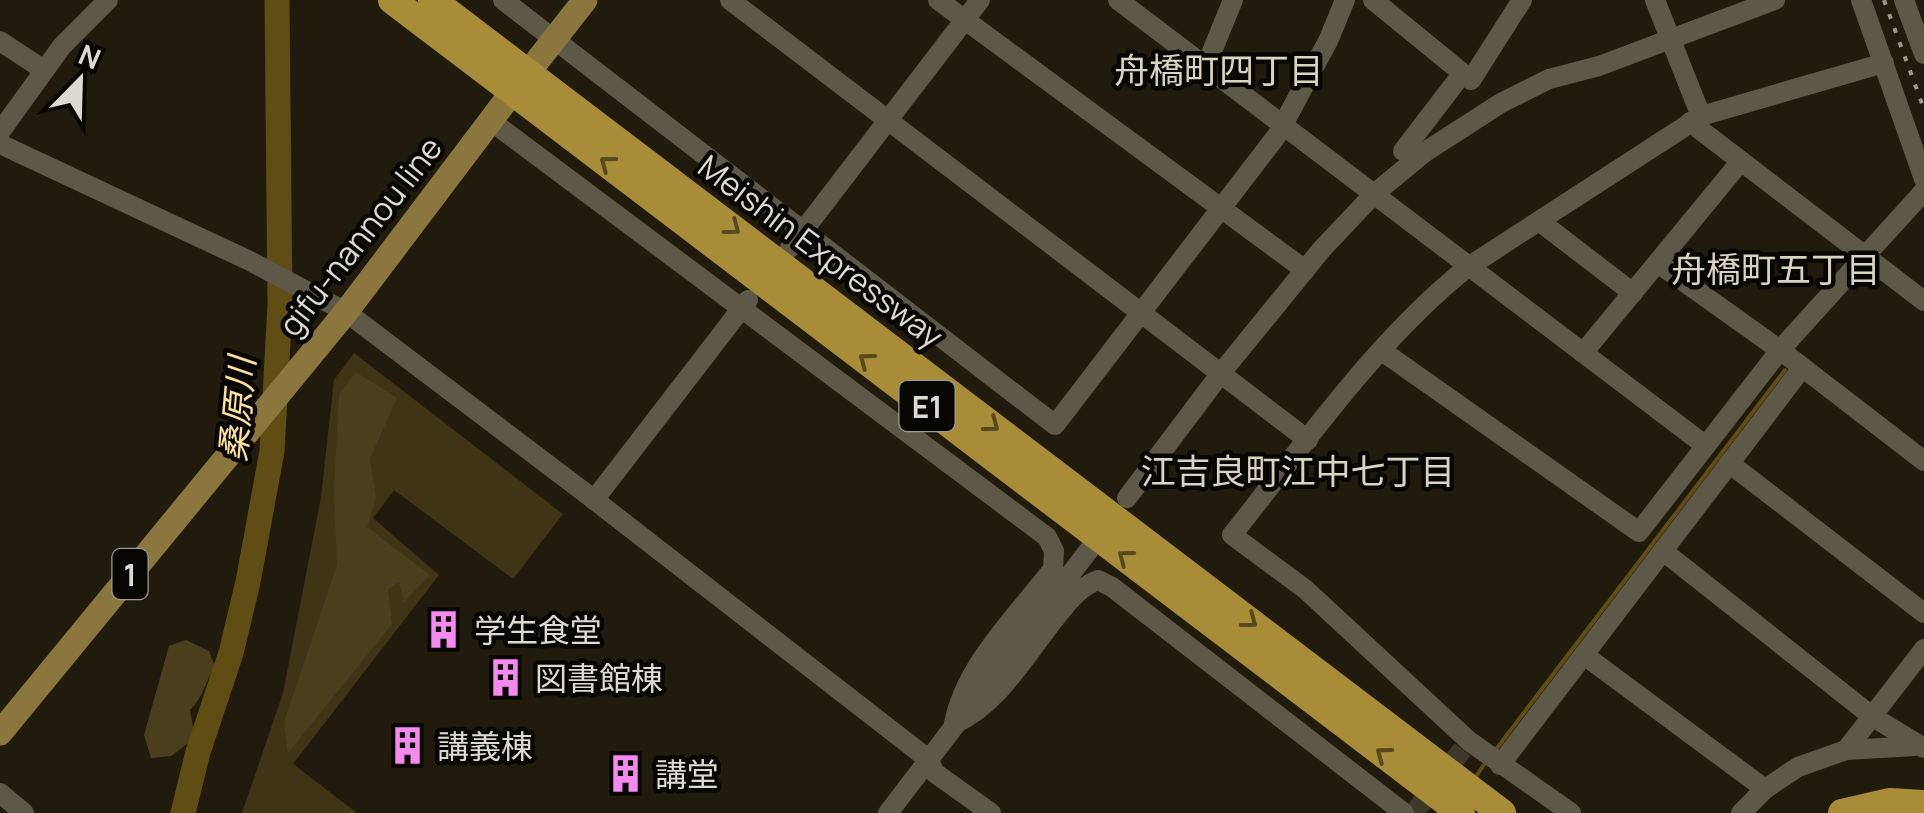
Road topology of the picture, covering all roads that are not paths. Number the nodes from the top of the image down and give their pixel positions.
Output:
1 (392, 0) edge
2 (432, 0) edge
3 (503, 0) edge
4 (585, 0) edge
5 (730, 0) edge
6 (938, 0) edge
7 (980, 0) edge
8 (1118, 0) edge
9 (1233, 0) edge
10 (1345, 0) edge
11 (1373, 0) edge
12 (1522, 0) edge
13 (1654, 0) edge
14 (1775, 0) edge
15 (1862, 0) edge
16 (1904, 0) edge
17 (106, 1) edge
18 (964, 20) junction
19 (1671, 38) junction
20 (0, 41) edge
21 (546, 50) junction
22 (1924, 54) edge
23 (1884, 63) junction
24 (1206, 66) junction
25 (44, 70) junction
26 (1462, 74) junction
27 (498, 112) joint
28 (887, 117) junction
29 (1695, 119) junction
30 (1283, 124) junction
31 (0, 132) edge
32 (0, 144) edge
33 (1403, 151) dead end
34 (1741, 161) junction
35 (1924, 179) edge
36 (1924, 191) edge
37 (1374, 194) junction
38 (1220, 210) junction
39 (1539, 221) junction
40 (795, 238) junction
41 (1868, 255) junction
42 (1658, 263) junction
43 (1468, 267) junction
44 (1305, 270) junction
45 (1633, 293) junction
46 (1924, 301) edge
47 (744, 303) junction
48 (346, 312) junction
49 (1140, 314) junction
50 (1780, 350) junction
51 (1382, 351) junction
52 (1583, 353) junction
53 (1802, 368) junction
54 (1221, 374) junction
55 (1308, 440) junction
56 (1921, 451) edge
57 (1720, 452) junction
58 (1127, 498) dead end
59 (594, 500) junction
60 (1089, 550) dead end
61 (1662, 550) junction
62 (1924, 613) edge
63 (1924, 649) edge
64 (1584, 655) junction
65 (1873, 717) junction
66 (954, 724) junction
67 (0, 733) edge
68 (1920, 747) edge
69 (1846, 750) junction
70 (928, 760) junction
71 (1493, 760) junction
72 (1765, 789) junction
73 (0, 793) edge
74 (1924, 804) edge
75 (1458, 811) edge
76 (24, 813) edge
77 (888, 813) edge
78 (990, 813) edge
79 (1404, 813) edge
80 (1505, 813) edge
81 (1571, 813) edge
82 (1741, 813) edge
83 (1842, 813) edge

75 -> 1 highway, Meishin Expressway / E1
2 -> 80 highway, Meishin Expressway / E1
3 - 21 street
4 - 21 main road
5 - 28 street
6 - 18 street
7 - 18 street
8 - 24 street
9 - 24 street
10 - 30 street
11 - 26 street
12 - 26 street
13 - 19 street
14 - 19 street
15 - 23 street
16 - 22 street
17 - 25 street
18 - 28 street
18 - 38 street
19 - 29 street
19 - 37 street
20 - 25 street
21 - 40 street
23 - 29 street
23 - 35 street
24 - 30 street
25 - 31 street
26 - 33 street
27 - 47 street
27 - 48 main road, gifu-nannou line / 1
28 - 40 street
28 - 49 street
29 - 34 street
29 - 39 street
30 - 37 street
30 - 38 street
32 - 48 street
34 - 41 street
34 - 42 street
36 - 41 street
37 - 43 street
37 - 44 street
38 - 44 street
38 - 49 street
39 - 43 street
39 - 45 street
40 - 49 street
41 - 46 street
41 - 50 street
42 - 45 street
42 - 50 street
43 - 51 street
43 - 52 street
44 - 54 street
45 - 52 street
47 - 59 street
47 - 66 street
48 - 59 street
48 - 67 main road, gifu-nannou line / 1
49 - 54 street
50 - 53 street
50 - 57 street
51 - 55 street
51 - 57 street
52 - 57 street
53 - 56 street
53 - 57 street
54 - 55 street
54 - 58 street
55 - 71 street
57 - 61 street
57 - 62 street
59 - 70 street
60 - 66 street
61 - 64 street
61 - 65 street
63 - 65 street
64 - 71 street
64 - 72 street
65 - 68 street
65 - 69 street
66 - 70 street
66 - 79 street
68 - 69 street
69 - 72 street
70 - 77 street
70 - 78 street
71 - 81 street
72 - 82 street
73 - 76 street
74 - 83 highway

